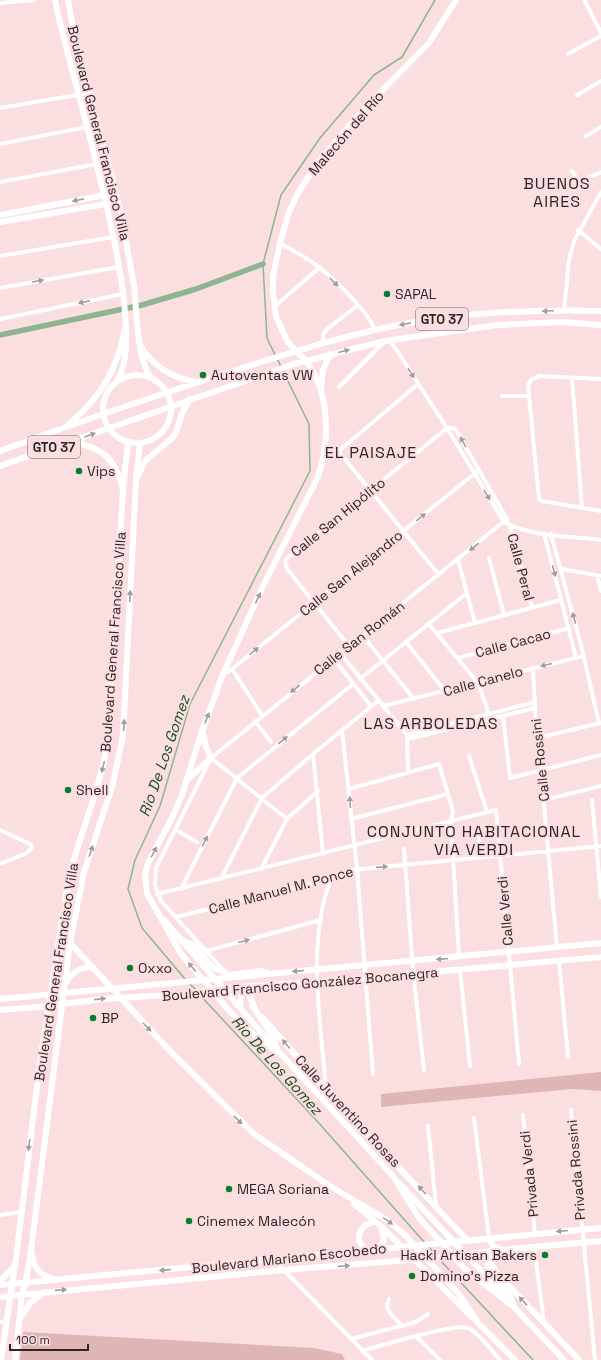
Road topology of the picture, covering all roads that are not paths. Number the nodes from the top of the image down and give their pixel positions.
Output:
1 (34, 0) edge
2 (56, 0) edge
3 (68, 0) edge
4 (456, 0) edge
5 (585, 1) edge
6 (0, 3) edge
7 (601, 34) edge
8 (568, 54) dead end
9 (600, 83) edge
10 (88, 94) junction
11 (577, 95) dead end
12 (78, 96) junction
13 (0, 108) edge
14 (87, 127) junction
15 (601, 127) edge
16 (586, 136) dead end
17 (0, 144) edge
18 (97, 164) junction
19 (572, 171) dead end
20 (601, 172) edge
21 (0, 182) edge
22 (601, 192) edge
23 (116, 193) junction
24 (105, 195) junction
25 (118, 202) junction
26 (107, 204) junction
27 (0, 215) edge
28 (0, 222) edge
29 (578, 230) junction
30 (114, 236) junction
31 (280, 243) junction
32 (601, 249) edge
33 (0, 256) edge
34 (118, 267) junction
35 (320, 267) junction
36 (0, 288) edge
37 (123, 297) junction
38 (358, 305) junction
39 (274, 307) junction
40 (564, 310) junction
41 (601, 311) edge
42 (0, 319) edge
43 (601, 325) edge
44 (125, 327) junction
45 (374, 331) junction
46 (388, 341) junction
47 (323, 343) junction
48 (141, 347) junction
49 (295, 350) junction
50 (330, 354) junction
51 (306, 360) junction
52 (572, 378) junction
53 (601, 379) edge
54 (117, 381) junction
55 (155, 381) junction
56 (196, 382) junction
57 (418, 384) junction
58 (339, 387) dead end
59 (166, 392) junction
60 (321, 393) junction
61 (502, 396) dead end
62 (529, 396) junction
63 (190, 399) junction
64 (171, 406) junction
65 (103, 414) junction
66 (63, 428) junction
67 (108, 428) junction
68 (447, 428) junction
69 (71, 442) junction
70 (128, 442) junction
71 (140, 443) junction
72 (0, 450) edge
73 (0, 466) edge
74 (479, 470) junction
75 (474, 474) junction
76 (136, 480) junction
77 (123, 489) junction
78 (371, 491) junction
79 (582, 508) junction
80 (601, 511) edge
81 (506, 520) junction
82 (509, 525) junction
83 (403, 531) junction
84 (544, 533) junction
85 (551, 534) junction
86 (601, 540) edge
87 (489, 558) dead end
88 (458, 560) junction
89 (561, 569) junction
90 (438, 575) junction
91 (599, 575) edge
92 (601, 591) edge
93 (467, 592) junction
94 (561, 600) junction
95 (314, 603) junction
96 (532, 607) junction
97 (504, 615) junction
98 (475, 623) junction
99 (429, 624) junction
100 (569, 628) junction
101 (437, 633) junction
102 (362, 635) junction
103 (406, 642) junction
104 (349, 646) junction
105 (340, 653) junction
106 (583, 656) junction
107 (333, 658) junction
108 (458, 658) junction
109 (576, 658) junction
110 (383, 660) junction
111 (533, 668) junction
112 (232, 669) junction
113 (223, 674) junction
114 (360, 679) junction
115 (478, 683) junction
116 (353, 684) junction
117 (445, 691) junction
118 (414, 699) junction
119 (378, 701) junction
120 (535, 702) junction
121 (371, 706) junction
122 (383, 706) junction
123 (535, 708) junction
124 (489, 714) junction
125 (262, 715) junction
126 (503, 716) junction
127 (599, 716) edge
128 (255, 721) junction
129 (600, 723) edge
130 (342, 730) junction
131 (202, 731) junction
132 (408, 737) junction
133 (538, 738) junction
134 (271, 742) dead end
135 (313, 754) junction
136 (601, 754) edge
137 (469, 756) dead end
138 (211, 758) junction
139 (541, 770) junction
140 (408, 772) junction
141 (238, 778) junction
142 (188, 779) junction
143 (601, 786) edge
144 (349, 789) junction
145 (318, 791) junction
146 (448, 794) junction
147 (262, 798) junction
148 (544, 800) junction
149 (592, 800) dead end
150 (487, 812) junction
151 (287, 818) junction
152 (351, 819) junction
153 (451, 823) junction
154 (0, 830) edge
155 (176, 830) junction
156 (479, 831) dead end
157 (197, 842) dead end
158 (355, 846) junction
159 (599, 846) edge
160 (404, 849) dead end
161 (548, 851) junction
162 (324, 854) junction
163 (500, 856) junction
164 (480, 858) junction
165 (453, 861) junction
166 (0, 864) edge
167 (405, 866) junction
168 (261, 869) junction
169 (357, 869) junction
170 (331, 878) junction
171 (221, 879) junction
172 (182, 889) junction
173 (157, 894) junction
174 (66, 896) junction
175 (601, 897) edge
176 (154, 908) junction
177 (176, 917) junction
178 (321, 920) junction
179 (181, 941) junction
180 (70, 943) junction
181 (601, 943) edge
182 (557, 947) junction
183 (206, 950) junction
184 (508, 952) junction
185 (459, 957) junction
186 (601, 957) edge
187 (558, 960) junction
188 (412, 962) junction
189 (510, 964) junction
190 (365, 965) junction
191 (93, 967) junction
192 (316, 969) junction
193 (460, 970) junction
194 (225, 972) junction
195 (270, 973) junction
196 (413, 974) junction
197 (214, 978) junction
198 (366, 978) junction
199 (318, 982) junction
200 (64, 985) junction
201 (268, 985) junction
202 (247, 987) junction
203 (113, 988) junction
204 (221, 989) junction
205 (63, 994) junction
206 (51, 995) junction
207 (122, 998) junction
208 (0, 999) edge
209 (62, 1004) junction
210 (50, 1006) junction
211 (240, 1006) junction
212 (252, 1006) junction
213 (38, 1007) junction
214 (0, 1010) edge
215 (47, 1019) junction
216 (280, 1053) junction
217 (568, 1057) dead end
218 (519, 1064) dead end
219 (470, 1066) dead end
220 (424, 1070) dead end
221 (373, 1074) dead end
222 (326, 1090) junction
223 (570, 1110) dead end
224 (523, 1115) dead end
225 (474, 1118) dead end
226 (428, 1126) dead end
227 (393, 1176) junction
228 (330, 1186) junction
229 (436, 1206) junction
230 (21, 1212) junction
231 (0, 1215) edge
232 (374, 1221) junction
233 (382, 1228) junction
234 (601, 1228) edge
235 (582, 1230) junction
236 (535, 1234) junction
237 (520, 1235) junction
238 (489, 1238) junction
239 (467, 1240) junction
240 (454, 1241) junction
241 (601, 1241) edge
242 (583, 1243) junction
243 (403, 1246) junction
244 (534, 1247) junction
245 (522, 1248) junction
246 (31, 1250) junction
247 (365, 1250) junction
248 (374, 1250) junction
249 (502, 1250) junction
250 (489, 1254) junction
251 (466, 1255) junction
252 (274, 1260) junction
253 (416, 1260) junction
254 (396, 1262) junction
255 (241, 1263) junction
256 (14, 1267) junction
257 (422, 1269) junction
258 (284, 1270) junction
259 (235, 1275) junction
260 (57, 1280) junction
261 (0, 1281) edge
262 (26, 1282) junction
263 (11, 1283) junction
264 (0, 1285) edge
265 (47, 1291) junction
266 (22, 1294) junction
267 (9, 1296) junction
268 (0, 1297) edge
269 (389, 1299) dead end
270 (513, 1306) junction
271 (428, 1314) dead end
272 (20, 1318) junction
273 (3, 1321) edge
274 (478, 1323) junction
275 (544, 1323) junction
276 (402, 1326) junction
277 (416, 1336) junction
278 (351, 1339) junction
279 (362, 1351) junction
280 (0, 1360) edge
281 (15, 1360) edge
282 (372, 1360) edge
283 (440, 1360) edge
284 (500, 1360) edge
285 (515, 1360) edge
286 (564, 1360) edge
287 (579, 1360) edge
288 (596, 1360) edge

1 - 6 street
2 - 12 main road, Boulevard General Francisco Villa
3 - 10 main road, Boulevard General Francisco Villa
4 - 31 main road, Malecón del Río
5 - 7 street
7 - 8 street
9 - 11 street
10 - 12 street
10 - 23 main road, Boulevard General Francisco Villa
12 - 13 street
12 - 14 main road, Boulevard General Francisco Villa
14 - 17 street
14 - 18 main road, Boulevard General Francisco Villa
15 - 16 street
18 - 21 street
18 - 24 main road, Boulevard General Francisco Villa
19 - 20 street
22 - 29 street
23 - 24 main road
23 - 25 main road, Boulevard General Francisco Villa
24 - 26 main road, Boulevard General Francisco Villa
24 -> 27 main road
25 - 26 main road
25 - 48 main road, Boulevard General Francisco Villa
26 - 28 main road
26 - 30 main road, Boulevard General Francisco Villa
29 - 32 street
29 - 40 street
30 - 33 street
30 - 34 main road, Boulevard General Francisco Villa
31 - 35 street
31 - 39 main road, Malecón del Río
36 -> 34 street
34 - 37 main road, Boulevard General Francisco Villa
35 -> 38 street
35 - 39 street
37 -> 42 street
37 - 44 main road, Boulevard General Francisco Villa
38 - 45 street
38 - 47 street
39 - 49 main road, Malecón del Río
40 - 41 main road, GTO 37
40 -> 45 main road, GTO 37
43 - 46 main road, GTO 37
44 - 54 main road, Boulevard General Francisco Villa
44 - 66 main road
45 - 47 main road, GTO 37
50 -> 46 main road, GTO 37
46 -> 57 street
46 - 58 street
47 - 49 main road, GTO 37
48 - 55 main road, Boulevard General Francisco Villa
48 - 56 main road
49 - 51 main road, Malecón del Río
49 - 56 main road, GTO 37
50 - 51 main road, GTO 37
50 - 60 main road
51 - 60 main road
51 - 63 main road, GTO 37
52 - 53 street
52 - 62 street
52 - 79 street
54 - 55 main road
54 - 65 main road, Boulevard General Francisco Villa
55 - 59 main road
56 - 59 main road, GTO 37
57 - 68 street
57 - 78 street
59 - 64 main road
59 - 65 main road, GTO 37
113 -> 60 main road
61 - 62 street
62 - 79 street
63 - 64 main road, GTO 37
63 - 76 main road
64 - 67 main road, GTO 37
64 - 71 main road
65 - 66 main road, GTO 37
65 - 67 main road
66 - 72 main road, GTO 37
69 -> 67 main road, GTO 37
67 - 70 main road
74 -> 68 street
68 - 75 street
68 - 78 street, Calle San Hipólito
69 - 73 main road, GTO 37
69 - 77 main road
70 - 71 main road
70 - 77 main road, Boulevard General Francisco Villa
71 - 76 main road, Boulevard General Francisco Villa
74 - 75 street, Calle San Alejandro
74 - 81 street
75 -> 81 street
83 -> 75 street, Calle San Alejandro
180 -> 76 main road, Boulevard General Francisco Villa
77 -> 174 main road, Boulevard General Francisco Villa
78 - 83 street
78 - 95 street, Calle San Hipólito
79 - 80 street
81 - 82 street
81 -> 88 street, Calle San Román
82 - 84 street
82 - 96 street, Calle Peral
83 - 90 street
83 - 95 street, Calle San Alejandro
84 - 85 street
84 -> 94 street
85 - 86 street
85 - 89 street
87 - 97 street
88 - 90 street, Calle San Román
88 - 93 street
89 - 91 street
106 -> 89 street
90 - 102 street, Calle San Román
91 - 92 street
93 - 98 street
93 - 99 street
94 - 96 street
94 - 100 street
95 - 104 street
112 -> 95 street, Calle San Alejandro
96 - 97 street
97 - 98 street
98 - 101 street
99 - 101 street
99 - 103 street
100 - 108 street, Calle Cacao
100 - 109 street
101 - 108 street
102 - 104 street, Calle San Román
102 - 110 street
103 - 110 street
103 - 117 street
104 - 105 street, Calle San Román
105 - 107 street, Calle San Román
105 - 114 street
106 - 109 street, Calle Canelo
106 - 127 street
107 - 116 street
107 -> 125 street, Calle San Román
108 - 115 street
109 -> 111 street, Calle Canelo
110 - 114 street
110 - 118 street
111 - 115 street, Calle Canelo
111 - 120 street, Calle Rossini
112 - 113 street, Calle San Alejandro
112 - 125 street
131 -> 113 main road
114 - 119 street
115 - 117 street, Calle Canelo
115 - 124 street
116 - 121 street
141 -> 116 street
117 - 118 street, Calle Canelo
118 - 122 street, Calle Canelo
119 - 121 street
119 - 122 street
120 - 123 street, Calle Rossini
120 - 124 street
121 - 130 street
122 - 132 street
123 - 126 street
123 - 133 street, Calle Rossini
124 - 132 street
125 - 128 street, Calle San Román
126 - 132 street
126 - 139 street
127 - 129 street
128 - 134 street
128 - 138 street, Calle San Román
129 - 133 street
130 - 135 street
130 - 144 street
131 - 138 main road
131 - 142 main road
132 - 140 street
133 - 139 street, Calle Rossini
135 - 145 street
135 - 147 street
136 - 139 street
137 - 150 street
138 - 141 street
138 - 142 main road
138 - 155 street
139 - 148 street, Calle Rossini
140 - 144 street
140 - 146 street
141 - 147 street
172 -> 141 street
176 -> 142 main road
143 - 148 street
152 -> 144 street
145 - 151 street
145 - 162 street
146 - 152 street
146 - 153 street
147 - 151 street
147 - 171 street
148 - 161 street, Calle Rossini
149 - 159 street
150 - 153 street
150 - 163 street, Calle Verdi
151 - 168 street
152 - 158 street
153 - 158 street
153 - 165 street
154 - 166 street
155 - 157 street
155 - 173 street
156 - 164 street
158 - 162 street
158 - 169 street
159 - 161 street, Calle Manuel M. Ponce
159 - 175 street
160 - 167 street
161 - 163 street, Calle Manuel M. Ponce
161 - 182 street, Calle Rossini
162 - 168 street
163 - 164 street, Calle Manuel M. Ponce
163 - 184 street, Calle Verdi
164 - 165 street, Calle Manuel M. Ponce
165 - 167 street, Calle Manuel M. Ponce
165 - 185 street
169 -> 167 street, Calle Manuel M. Ponce
167 - 188 street
168 - 171 street
169 - 170 street, Calle Manuel M. Ponce
169 - 190 street
170 - 177 street, Calle Manuel M. Ponce
170 - 178 street
171 - 172 street
172 - 173 street
173 - 177 street
174 - 180 main road
174 - 206 main road, Boulevard General Francisco Villa
176 - 179 main road
216 -> 176 main road
177 - 183 street
183 -> 178 street
178 - 192 street
179 - 194 main road
179 - 197 main road
180 - 191 main road
180 - 200 main road, Boulevard General Francisco Villa
181 - 182 main road, Boulevard Francisco González Bocanegra
182 - 184 main road, Boulevard Francisco González Bocanegra
183 - 194 street
184 - 185 main road, Boulevard Francisco González Bocanegra
184 - 189 street, Calle Verdi
185 -> 188 main road, Boulevard Francisco González Bocanegra
186 - 187 main road, Boulevard Francisco González Bocanegra
187 - 189 main road, Boulevard Francisco González Bocanegra
187 - 217 street
188 - 190 main road, Boulevard Francisco González Bocanegra
188 - 196 street
189 - 193 main road, Boulevard Francisco González Bocanegra
189 - 218 street
190 - 192 main road, Boulevard Francisco González Bocanegra
190 - 198 street
191 - 200 main road
191 - 203 main road
192 -> 195 main road, Boulevard Francisco González Bocanegra
192 - 199 street
193 - 196 main road, Boulevard Francisco González Bocanegra
193 - 219 street
194 - 195 street, Boulevard Francisco González Bocanegra
195 - 197 main road, Boulevard Francisco González Bocanegra
196 - 198 main road, Boulevard Francisco González Bocanegra
196 - 220 street
197 - 203 main road, Boulevard Francisco González Bocanegra
197 - 204 main road
198 - 199 main road, Boulevard Francisco González Bocanegra
198 - 221 street
199 - 201 main road, Boulevard Francisco González Bocanegra
199 - 222 street
200 - 205 main road, Boulevard General Francisco Villa
201 - 202 main road, Boulevard Francisco González Bocanegra
201 - 212 main road
202 - 204 main road, Boulevard Francisco González Bocanegra
202 - 211 main road
203 - 205 main road, Boulevard Francisco González Bocanegra
203 - 207 main road
204 - 207 main road, Boulevard Francisco González Bocanegra
204 - 211 main road
205 - 206 main road, Boulevard Francisco González Bocanegra
205 - 209 main road, Boulevard General Francisco Villa
206 - 208 main road, Boulevard Francisco González Bocanegra
206 - 210 main road, Boulevard General Francisco Villa
209 -> 207 main road, Boulevard Francisco González Bocanegra
207 -> 228 main road
209 - 210 main road, Boulevard Francisco González Bocanegra
209 - 246 main road, Boulevard General Francisco Villa
210 - 213 main road, Boulevard Francisco González Bocanegra
210 - 215 main road, Boulevard General Francisco Villa
211 - 216 main road
212 - 216 main road
222 -> 212 main road, Calle Juventino Rosas
213 - 214 main road, Boulevard Francisco González Bocanegra
213 - 215 main road
215 -> 230 main road, Boulevard General Francisco Villa
216 - 227 main road
229 -> 222 main road, Calle Juventino Rosas
223 - 235 street, Privada Rossini
224 - 236 street, Privada Verdi
225 - 238 street
226 - 229 street
227 - 240 main road
227 - 270 main road
228 - 232 main road
228 -> 274 main road
229 - 239 main road, Calle Juventino Rosas
230 - 231 street
230 - 256 main road, Boulevard General Francisco Villa
232 - 233 main road
232 - 247 main road
233 - 243 main road
233 - 248 main road
234 - 235 main road, Boulevard Mariano Escobedo
235 -> 236 main road, Boulevard Mariano Escobedo
235 - 242 street
236 - 237 main road, Boulevard Mariano Escobedo
237 - 238 main road, Boulevard Mariano Escobedo
237 - 245 main road
238 - 239 main road, Boulevard Mariano Escobedo
238 - 249 main road
239 - 240 main road, Boulevard Mariano Escobedo
240 - 243 main road, Boulevard Mariano Escobedo
240 - 251 main road
241 - 242 main road, Boulevard Mariano Escobedo
242 - 244 main road, Boulevard Mariano Escobedo
242 - 288 street
243 - 248 main road, Boulevard Mariano Escobedo
243 - 253 main road
244 - 245 main road, Boulevard Mariano Escobedo
244 - 275 street
245 - 249 main road, Boulevard Mariano Escobedo
246 - 260 main road
246 - 262 main road, Boulevard General Francisco Villa
247 - 248 main road, Boulevard Mariano Escobedo
247 - 252 main road, Boulevard Mariano Escobedo
249 - 250 main road, Boulevard Mariano Escobedo
250 - 251 main road, Boulevard Mariano Escobedo
250 - 270 main road
275 -> 250 main road
251 - 253 main road, Boulevard Mariano Escobedo
251 - 270 main road
252 - 255 main road, Boulevard Mariano Escobedo
252 - 258 street
253 - 254 main road, Boulevard Mariano Escobedo
253 - 257 main road
254 - 257 main road
258 -> 254 main road, Boulevard Mariano Escobedo
255 - 259 main road
255 -> 260 main road, Boulevard Mariano Escobedo
256 - 261 main road
256 - 263 main road, Boulevard General Francisco Villa
257 - 274 main road
258 - 259 main road, Boulevard Mariano Escobedo
258 - 278 street
265 -> 259 main road, Boulevard Mariano Escobedo
260 - 262 main road, Boulevard Mariano Escobedo
262 - 263 main road, Boulevard Mariano Escobedo
262 - 266 main road, Boulevard General Francisco Villa
263 - 264 main road, Boulevard Mariano Escobedo
263 - 267 main road, Boulevard General Francisco Villa
265 - 266 main road, Boulevard Mariano Escobedo
265 - 272 main road
266 - 267 main road, Boulevard Mariano Escobedo
266 - 272 main road, Boulevard General Francisco Villa
267 - 268 main road, Boulevard Mariano Escobedo
267 - 273 main road, Boulevard General Francisco Villa
269 - 276 street
270 - 286 main road
271 - 276 street
272 - 281 main road, Boulevard General Francisco Villa
273 - 280 main road, Boulevard General Francisco Villa
274 - 285 main road
275 - 287 main road
276 - 278 street
277 - 279 street
277 - 283 street
277 - 284 street
278 - 279 street
279 - 282 street

